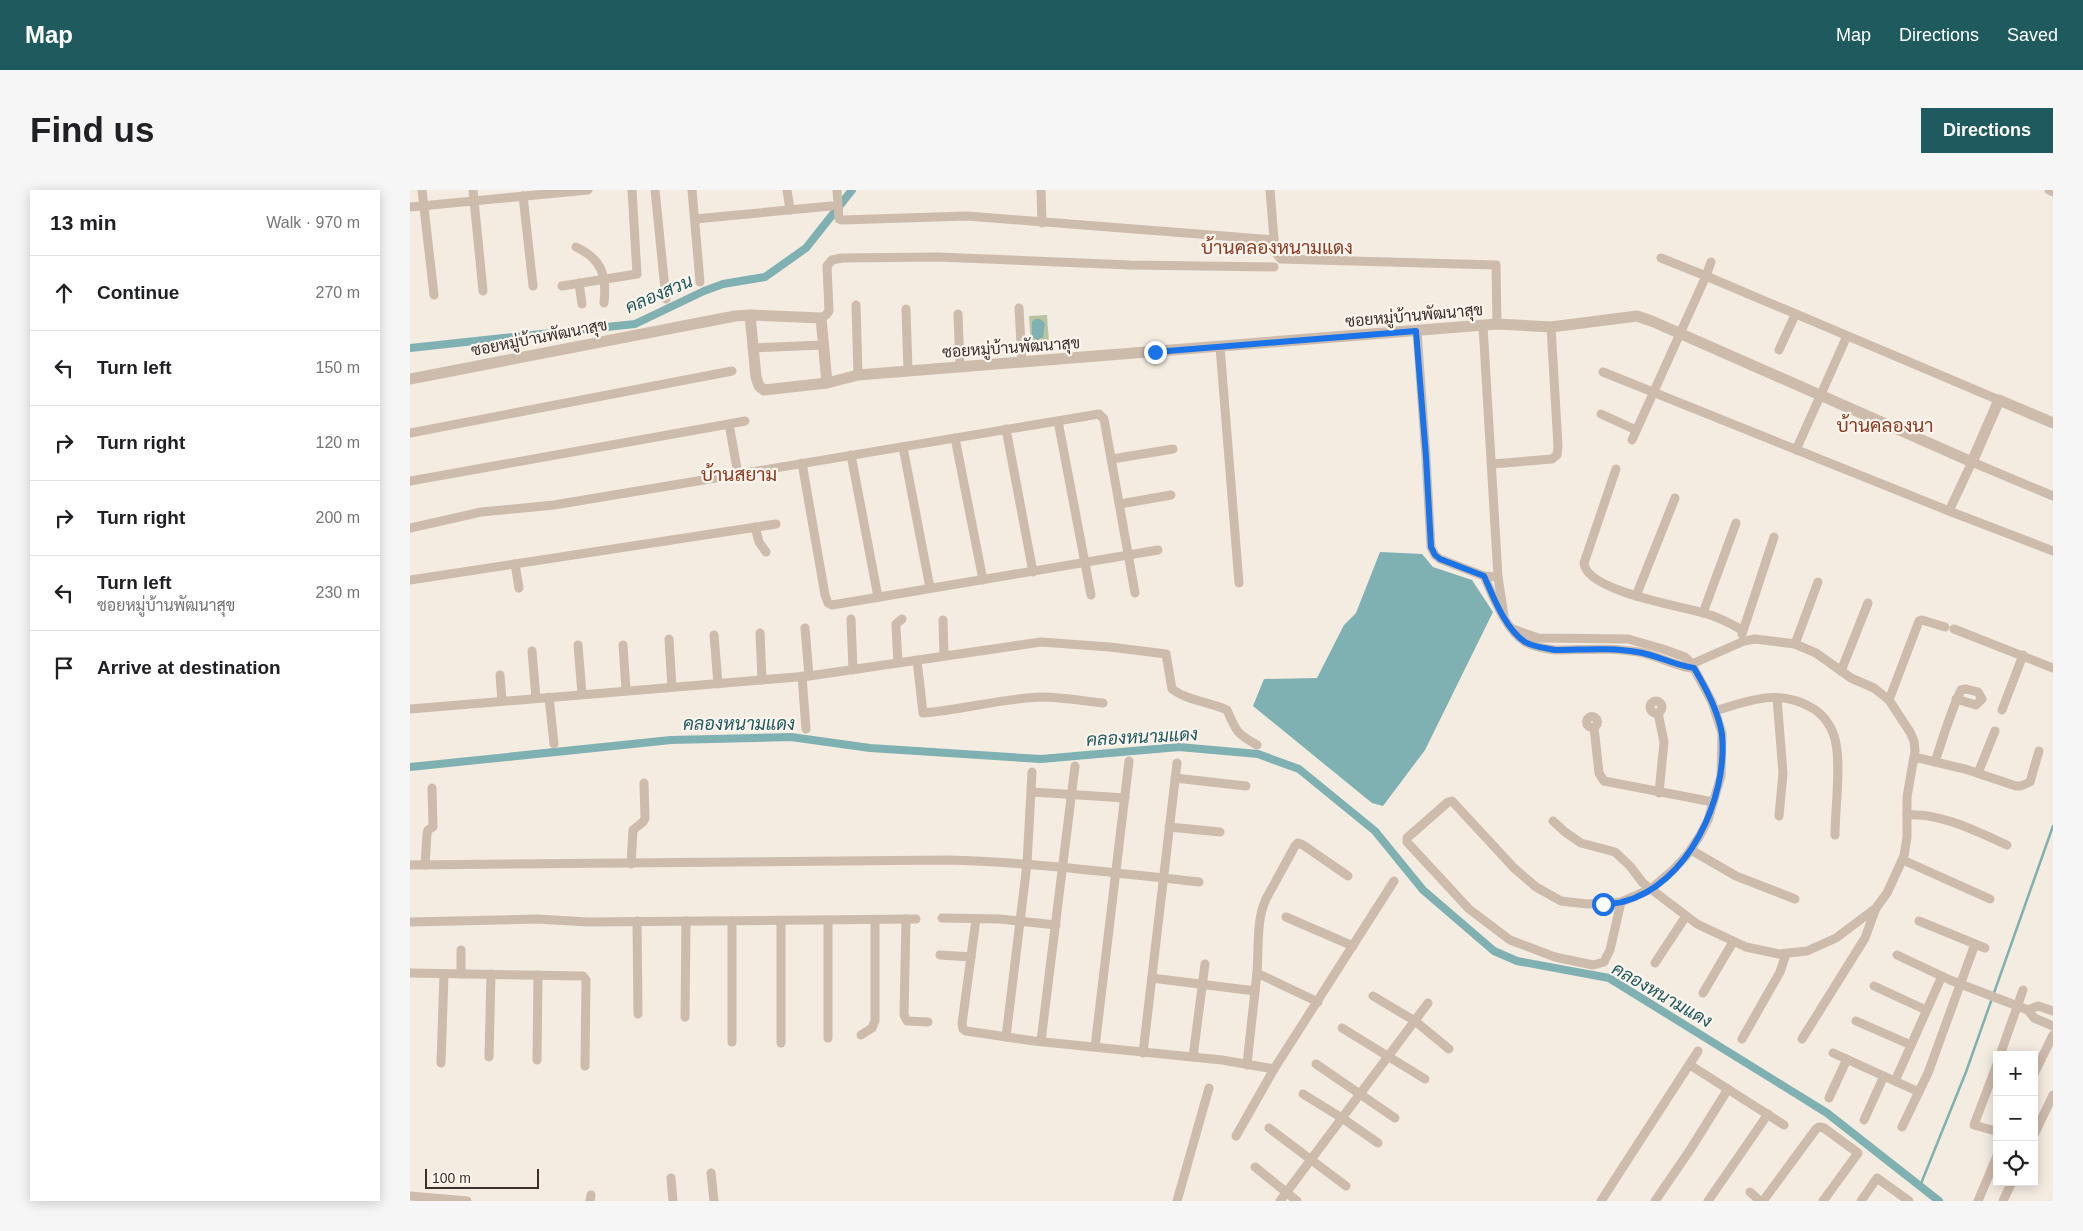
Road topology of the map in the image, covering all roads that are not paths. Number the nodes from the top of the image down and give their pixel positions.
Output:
1 (422, 190) edge
2 (473, 190) edge
3 (588, 190) edge
4 (632, 190) edge
5 (655, 190) edge
6 (692, 190) edge
7 (787, 190) edge
8 (1041, 190) edge
9 (1270, 190) edge
10 (2049, 190) edge
11 (575, 191) edge
12 (837, 192) edge
13 (2053, 192) edge
14 (523, 196) junction
15 (474, 200) junction
16 (423, 206) junction
17 (831, 206) dead end
18 (410, 207) edge
19 (790, 210) junction
20 (695, 219) junction
21 (1042, 223) junction
22 (1274, 240) junction
23 (576, 247) dead end
24 (1661, 258) dead end
25 (1711, 262) dead end
26 (1274, 266) dead end
27 (1706, 276) junction
28 (605, 280) junction
29 (700, 282) dead end
30 (579, 284) junction
31 (533, 286) dead end
32 (562, 286) dead end
33 (483, 291) dead end
34 (434, 295) dead end
35 (666, 299) dead end
36 (604, 303) dead end
37 (582, 304) dead end
38 (856, 305) dead end
39 (1019, 308) dead end
40 (906, 309) dead end
41 (958, 314) dead end
42 (750, 315) junction
43 (1795, 315) junction
44 (821, 318) junction
45 (1497, 324) junction
46 (1483, 326) junction
47 (1550, 327) junction
48 (1416, 331) junction
49 (1680, 334) junction
50 (1848, 336) junction
51 (823, 345) junction
52 (1220, 347) junction
53 (752, 348) junction
54 (1779, 350) dead end
55 (1022, 362) junction
56 (961, 367) junction
57 (908, 370) junction
58 (732, 371) dead end
59 (1602, 372) dead end
60 (858, 375) junction
61 (410, 378) edge
62 (827, 383) junction
63 (1652, 393) junction
64 (1821, 396) junction
65 (1999, 400) junction
66 (1601, 414) dead end
67 (745, 421) dead end
68 (1058, 421) junction
69 (2053, 423) edge
70 (729, 424) junction
71 (1006, 429) junction
72 (1636, 430) junction
73 (410, 433) edge
74 (955, 438) junction
75 (1632, 440) dead end
76 (903, 447) junction
77 (1173, 450) dead end
78 (1796, 450) junction
79 (851, 455) junction
80 (1112, 459) junction
81 (1972, 462) junction
82 (802, 464) junction
83 (1492, 464) junction
84 (1616, 469) dead end
85 (738, 474) junction
86 (410, 481) edge
87 (1171, 495) dead end
88 (2053, 496) edge
89 (1675, 498) dead end
90 (1120, 504) junction
91 (1949, 511) junction
92 (1736, 523) dead end
93 (776, 524) dead end
94 (755, 527) junction
95 (410, 528) edge
96 (1774, 537) dead end
97 (1158, 550) dead end
98 (2053, 550) edge
99 (766, 552) dead end
100 (1129, 556) junction
101 (1085, 562) junction
102 (515, 564) junction
103 (1034, 572) junction
104 (1484, 576) junction
105 (1498, 577) junction
106 (410, 580) edge
107 (982, 580) junction
108 (1818, 582) dead end
109 (1239, 583) dead end
110 (519, 588) dead end
111 (930, 588) junction
112 (1135, 593) dead end
113 (1090, 595) dead end
114 (1636, 596) junction
115 (878, 597) junction
116 (1868, 603) dead end
117 (1703, 612) junction
118 (1504, 616) junction
119 (851, 619) dead end
120 (902, 619) dead end
121 (943, 620) dead end
122 (805, 628) dead end
123 (1742, 630) junction
124 (760, 633) dead end
125 (714, 635) dead end
126 (669, 639) dead end
127 (1741, 642) junction
128 (1795, 644) junction
129 (578, 645) dead end
130 (623, 645) dead end
131 (532, 651) dead end
132 (944, 656) junction
133 (2023, 656) junction
134 (916, 660) junction
135 (898, 663) junction
136 (1691, 668) junction
137 (2053, 668) edge
138 (853, 670) junction
139 (1841, 670) junction
140 (500, 675) dead end
141 (806, 676) junction
142 (762, 680) junction
143 (718, 684) junction
144 (672, 687) junction
145 (626, 690) junction
146 (582, 694) junction
147 (550, 697) junction
148 (536, 698) junction
149 (1777, 698) junction
150 (1889, 700) junction
151 (1956, 700) dead end
152 (502, 701) junction
153 (1103, 704) dead end
154 (410, 709) edge
155 (2002, 710) dead end
156 (1715, 711) junction
157 (1658, 713) dead end
158 (1594, 727) dead end
159 (806, 729) dead end
160 (1995, 731) dead end
161 (554, 744) dead end
162 (1257, 745) dead end
163 (2039, 751) dead end
164 (1914, 757) junction
165 (1129, 762) dead end
166 (1935, 762) junction
167 (1177, 763) dead end
168 (1075, 766) dead end
169 (1032, 772) dead end
170 (1978, 773) junction
171 (1175, 778) junction
172 (644, 783) dead end
173 (1246, 786) dead end
174 (432, 788) dead end
175 (1032, 792) junction
176 (1659, 793) junction
177 (1072, 794) junction
178 (1125, 798) junction
179 (1713, 802) junction
180 (1907, 815) junction
181 (1779, 816) dead end
182 (1553, 820) dead end
183 (1170, 827) junction
184 (1220, 832) dead end
185 (1835, 835) dead end
186 (2007, 845) dead end
187 (1691, 850) junction
188 (1903, 860) junction
189 (631, 864) junction
190 (1027, 864) junction
191 (410, 865) edge
192 (425, 865) junction
193 (1063, 867) junction
194 (1117, 872) junction
195 (1348, 876) dead end
196 (1163, 878) junction
197 (1394, 881) dead end
198 (1199, 882) dead end
199 (1651, 889) junction
200 (1795, 899) dead end
201 (1990, 900) dead end
202 (1621, 902) junction
203 (1876, 908) junction
204 (1686, 916) junction
205 (1286, 917) dead end
206 (942, 918) dead end
207 (906, 919) junction
208 (916, 919) dead end
209 (976, 919) junction
210 (875, 920) junction
211 (637, 921) junction
212 (686, 921) junction
213 (732, 921) junction
214 (781, 921) junction
215 (828, 921) junction
216 (1919, 921) dead end
217 (410, 922) edge
218 (1019, 922) junction
219 (1056, 925) junction
220 (1733, 942) junction
221 (1975, 944) junction
222 (1352, 946) junction
223 (1985, 948) dead end
224 (462, 950) dead end
225 (1786, 954) junction
226 (940, 955) dead end
227 (1897, 955) dead end
228 (971, 956) junction
229 (1655, 963) dead end
230 (1205, 964) dead end
231 (410, 973) edge
232 (1257, 973) junction
233 (444, 974) junction
234 (461, 974) junction
235 (491, 974) junction
236 (538, 975) junction
237 (1942, 976) junction
238 (1152, 978) junction
239 (1202, 984) junction
240 (1961, 984) junction
241 (1874, 986) dead end
242 (2023, 990) dead end
243 (1255, 991) junction
244 (1703, 993) dead end
245 (1373, 996) dead end
246 (1318, 1002) junction
247 (1428, 1003) dead end
248 (2018, 1006) junction
249 (1926, 1010) junction
250 (2028, 1010) junction
251 (2053, 1011) edge
252 (638, 1014) dead end
253 (685, 1017) dead end
254 (1415, 1021) junction
255 (1856, 1021) dead end
256 (928, 1022) dead end
257 (2053, 1026) edge
258 (1342, 1028) dead end
259 (861, 1034) dead end
260 (2053, 1035) edge
261 (1006, 1037) junction
262 (828, 1038) dead end
263 (1742, 1039) dead end
264 (1802, 1039) dead end
265 (1041, 1041) junction
266 (732, 1042) dead end
267 (781, 1043) dead end
268 (1911, 1045) junction
269 (1095, 1047) junction
270 (1449, 1049) dead end
271 (1698, 1051) dead end
272 (2004, 1051) edge
273 (1143, 1052) junction
274 (1833, 1052) dead end
275 (1388, 1056) junction
276 (489, 1057) dead end
277 (1193, 1057) junction
278 (1847, 1059) junction
279 (537, 1060) dead end
280 (441, 1063) dead end
281 (1246, 1064) junction
282 (1316, 1064) dead end
283 (1690, 1065) junction
284 (585, 1066) dead end
285 (2038, 1066) edge
286 (1274, 1070) junction
287 (1884, 1076) junction
288 (1425, 1080) dead end
289 (1895, 1081) junction
290 (1209, 1088) dead end
291 (1728, 1088) junction
292 (1992, 1090) edge
293 (1919, 1092) junction
294 (1303, 1094) dead end
295 (1359, 1095) junction
296 (2053, 1095) edge
297 (1829, 1098) dead end
298 (1768, 1114) junction
299 (1342, 1118) junction
300 (1395, 1118) dead end
301 (1864, 1120) dead end
302 (1784, 1125) dead end
303 (1902, 1127) dead end
304 (2038, 1127) edge
305 (1270, 1128) dead end
306 (1992, 1130) dead end
307 (1236, 1136) dead end
308 (1378, 1143) dead end
309 (1310, 1160) junction
310 (1993, 1165) edge
311 (1255, 1167) dead end
312 (710, 1173) dead end
313 (671, 1178) dead end
314 (1346, 1186) dead end
315 (2010, 1186) edge
316 (1750, 1192) dead end
317 (1286, 1193) junction
318 (410, 1196) edge
319 (467, 1201) edge
320 (673, 1201) edge
321 (714, 1201) edge
322 (1177, 1201) edge
323 (1280, 1201) edge
324 (1297, 1201) edge
325 (1601, 1201) edge
326 (1655, 1201) edge
327 (1708, 1201) edge
328 (1762, 1201) edge
329 (1824, 1201) edge
330 (1861, 1201) edge
331 (1910, 1201) edge
332 (1978, 1201) edge
333 (2003, 1201) edge

1 - 16 street
2 - 15 street
3 - 11 street
4 - 28 street
5 - 35 street
6 - 20 street
7 - 19 street
8 - 21 street
9 - 22 street
10 - 13 street
11 - 14 street
12 - 21 street
14 - 15 street
14 - 31 street
15 - 16 street
15 - 33 street
16 - 18 street
16 - 34 street
17 - 19 street
19 - 20 street
20 - 29 street
21 - 22 street
22 - 45 street
23 - 28 street
24 - 27 street
25 - 27 street
26 - 44 street
27 - 43 street
27 - 49 street
28 - 30 street
28 - 36 street
30 - 32 street
30 - 37 street
38 - 60 street
39 - 55 street
40 - 57 street
41 - 56 street
42 - 44 street
42 - 53 street, ซอยหมู่บ้านพัฒนาสุข
42 - 61 street, ซอยหมู่บ้านพัฒนาสุข
43 - 50 street
43 - 54 street
44 - 51 street
45 - 46 street, ซอยหมู่บ้านพัฒนาสุข
45 - 47 street, ซอยหมู่บ้านพัฒนาสุข
46 - 48 street, ซอยหมู่บ้านพัฒนาสุข
46 - 83 street
47 - 49 street, ซอยหมู่บ้านพัฒนาสุข
47 - 83 street
48 - 52 street, ซอยหมู่บ้านพัฒนาสุข
48 - 104 street
49 - 63 street
49 - 64 street, ซอยหมู่บ้านพัฒนาสุข
50 - 64 street
50 - 65 street
51 - 53 street
51 - 62 street
52 - 55 street, ซอยหมู่บ้านพัฒนาสุข
52 - 109 street
53 - 62 street, ซอยหมู่บ้านพัฒนาสุข
55 - 56 street, ซอยหมู่บ้านพัฒนาสุข
56 - 57 street, ซอยหมู่บ้านพัฒนาสุข
57 - 60 street, ซอยหมู่บ้านพัฒนาสุข
58 - 73 street
59 - 63 street
60 - 62 street, ซอยหมู่บ้านพัฒนาสุข
63 - 72 street
63 - 78 street
64 - 78 street
64 - 81 street, ซอยหมู่บ้านพัฒนาสุข
65 - 69 street
65 - 81 street
66 - 72 street
67 - 70 street
68 - 71 street
68 - 80 street
68 - 101 street
70 - 85 street
70 - 86 street
71 - 74 street
71 - 103 street
72 - 75 street
74 - 76 street
74 - 107 street
76 - 79 street
76 - 111 street
77 - 80 street
78 - 91 street
79 - 82 street
79 - 115 street
80 - 90 street
81 - 88 street
81 - 91 street
82 - 85 street
82 - 115 street
83 - 105 street
84 - 114 street
85 - 95 street
87 - 90 street
89 - 114 street
90 - 100 street
91 - 98 street
92 - 117 street
93 - 94 street
94 - 99 street
94 - 102 street
96 - 123 street
97 - 100 street
100 - 101 street
100 - 112 street
101 - 103 street
101 - 113 street
102 - 106 street
102 - 110 street
103 - 107 street
104 - 105 street
104 - 118 street
105 - 118 street
107 - 111 street
108 - 128 street
111 - 115 street
114 - 117 street
116 - 139 street
117 - 123 street
118 - 136 street
119 - 138 street
120 - 135 street
121 - 132 street
122 - 141 street
123 - 127 street
124 - 142 street
125 - 143 street
126 - 144 street
127 - 128 street
127 - 136 street
128 - 139 street
129 - 146 street
130 - 145 street
131 - 148 street
132 - 134 street
132 - 162 street
133 - 137 street
133 - 150 street
133 - 155 street
134 - 135 street
134 - 153 street
135 - 138 street
136 - 156 street
138 - 141 street
139 - 150 street
140 - 152 street
141 - 142 street
141 - 159 street
142 - 143 street
143 - 144 street
144 - 145 street
145 - 146 street
146 - 147 street
147 - 148 street
147 - 161 street
148 - 152 street
149 - 156 street
149 - 181 street
149 - 185 street
150 - 164 street
151 - 166 street
152 - 154 street
156 - 179 street
157 - 176 street
158 - 176 street
160 - 170 street
163 - 170 street
164 - 166 street
164 - 180 street
165 - 178 street
166 - 170 street
167 - 171 street
168 - 177 street
169 - 175 street
171 - 173 street
171 - 183 street
172 - 189 street
174 - 192 street
175 - 177 street
175 - 190 street
176 - 179 street
177 - 178 street
177 - 193 street
178 - 194 street
179 - 187 street
180 - 186 street
180 - 188 street
182 - 199 street
183 - 184 street
183 - 196 street
187 - 199 street
187 - 200 street
188 - 201 street
188 - 203 street
189 - 190 street
189 - 192 street
190 - 193 street
190 - 218 street
191 - 192 street
193 - 194 street
193 - 219 street
194 - 196 street
194 - 269 street
195 - 232 street
196 - 198 street
196 - 238 street
197 - 222 street
199 - 202 street
199 - 204 street
202 - 202 street
203 - 225 street
203 - 264 street
204 - 220 street
204 - 229 street
205 - 222 street
206 - 209 street
207 - 208 street
207 - 210 street
207 - 256 street
209 - 218 street
209 - 228 street
210 - 215 street
210 - 259 street
211 - 212 street
211 - 217 street
211 - 252 street
212 - 213 street
212 - 253 street
213 - 214 street
213 - 266 street
214 - 215 street
214 - 267 street
215 - 262 street
216 - 221 street
218 - 219 street
218 - 261 street
219 - 265 street
220 - 225 street
220 - 244 street
221 - 223 street
221 - 240 street
222 - 246 street
224 - 234 street
225 - 263 street
226 - 228 street
227 - 237 street
228 - 261 street
230 - 239 street
231 - 233 street
232 - 243 street
232 - 246 street
233 - 234 street
233 - 280 street
234 - 235 street
235 - 236 street
235 - 276 street
236 - 279 street
236 - 284 street
237 - 240 street
237 - 249 street
238 - 239 street
238 - 273 street
239 - 243 street
239 - 277 street
240 - 248 street
240 - 293 street
241 - 249 street
242 - 248 street
243 - 281 street
245 - 254 street
246 - 286 street
247 - 254 street
248 - 250 street
248 - 272 street
249 - 268 street
250 - 251 street
250 - 257 street
254 - 270 street
254 - 275 street
255 - 268 street
258 - 275 street
260 - 285 street
261 - 265 street
265 - 269 street
268 - 289 street
269 - 273 street
271 - 283 street
273 - 277 street
274 - 278 street
275 - 288 street
275 - 295 street
277 - 281 street
278 - 287 street
278 - 297 street
281 - 286 street
282 - 295 street
283 - 291 street
283 - 325 street
286 - 307 street
287 - 289 street
287 - 301 street
289 - 293 street
290 - 322 street
291 - 298 street
291 - 326 street
292 - 306 street
293 - 303 street
294 - 299 street
295 - 299 street
295 - 300 street
296 - 304 street
298 - 302 street
298 - 327 street
299 - 308 street
299 - 309 street
305 - 309 street
309 - 314 street
309 - 317 street
310 - 332 street
311 - 317 street
312 - 321 street
313 - 320 street
315 - 333 street
316 - 328 street
317 - 323 street
317 - 324 street
318 - 319 street
328 - 329 street
330 - 331 street

